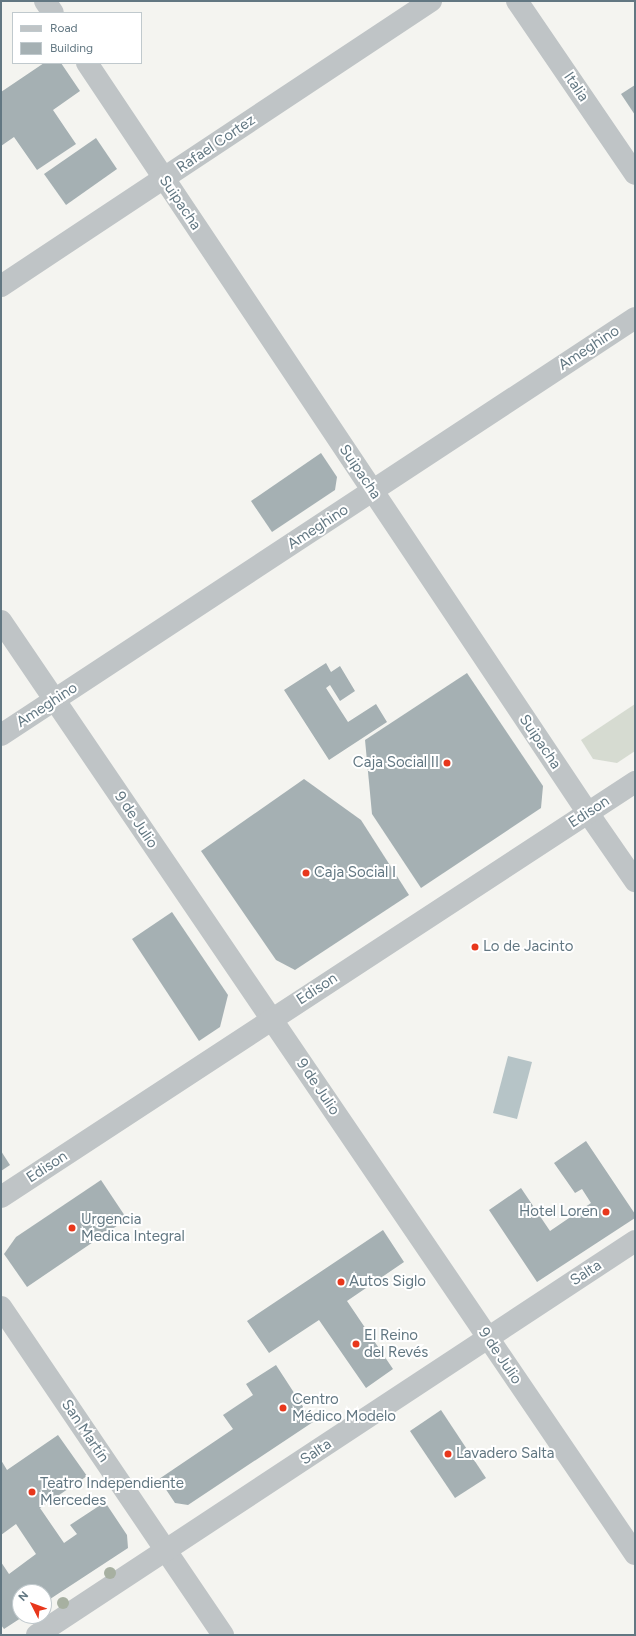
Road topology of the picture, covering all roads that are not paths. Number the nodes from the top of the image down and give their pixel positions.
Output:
1 (45, 1) edge
2 (431, 1) edge
3 (517, 1) edge
4 (52, 12) edge
5 (88, 64) edge
6 (635, 174) edge
7 (164, 178) junction
8 (1, 286) edge
9 (635, 318) edge
10 (372, 491) junction
11 (1, 621) edge
12 (54, 700) junction
13 (1, 735) edge
14 (635, 782) edge
15 (588, 813) junction
16 (635, 880) edge
17 (271, 1019) junction
18 (1, 1198) edge
19 (635, 1241) edge
20 (1, 1307) edge
21 (487, 1338) junction
22 (166, 1551) junction
23 (635, 1554) edge
24 (37, 1635) edge
25 (223, 1635) edge

1 - 4 street
2 - 7 street, Rafael Cortez
3 - 6 street, Italia
5 - 7 street, Suipacha
7 - 8 street, Rafael Cortez
7 - 10 street, Suipacha
9 - 10 street, Ameghino
10 - 12 street, Ameghino
10 - 15 street, Suipacha
11 - 12 street, 9 de Julio
12 - 13 street, Ameghino
12 - 17 street, 9 de Julio
14 - 15 street, Edison
15 - 16 street, Suipacha
15 - 17 street, Edison
17 - 18 street, Edison
17 - 21 street, 9 de Julio
19 - 21 street, Salta
20 - 22 street, San Martín
21 - 22 street, Salta
21 - 23 street, 9 de Julio
22 - 24 street, Salta
22 - 25 street, San Martín

